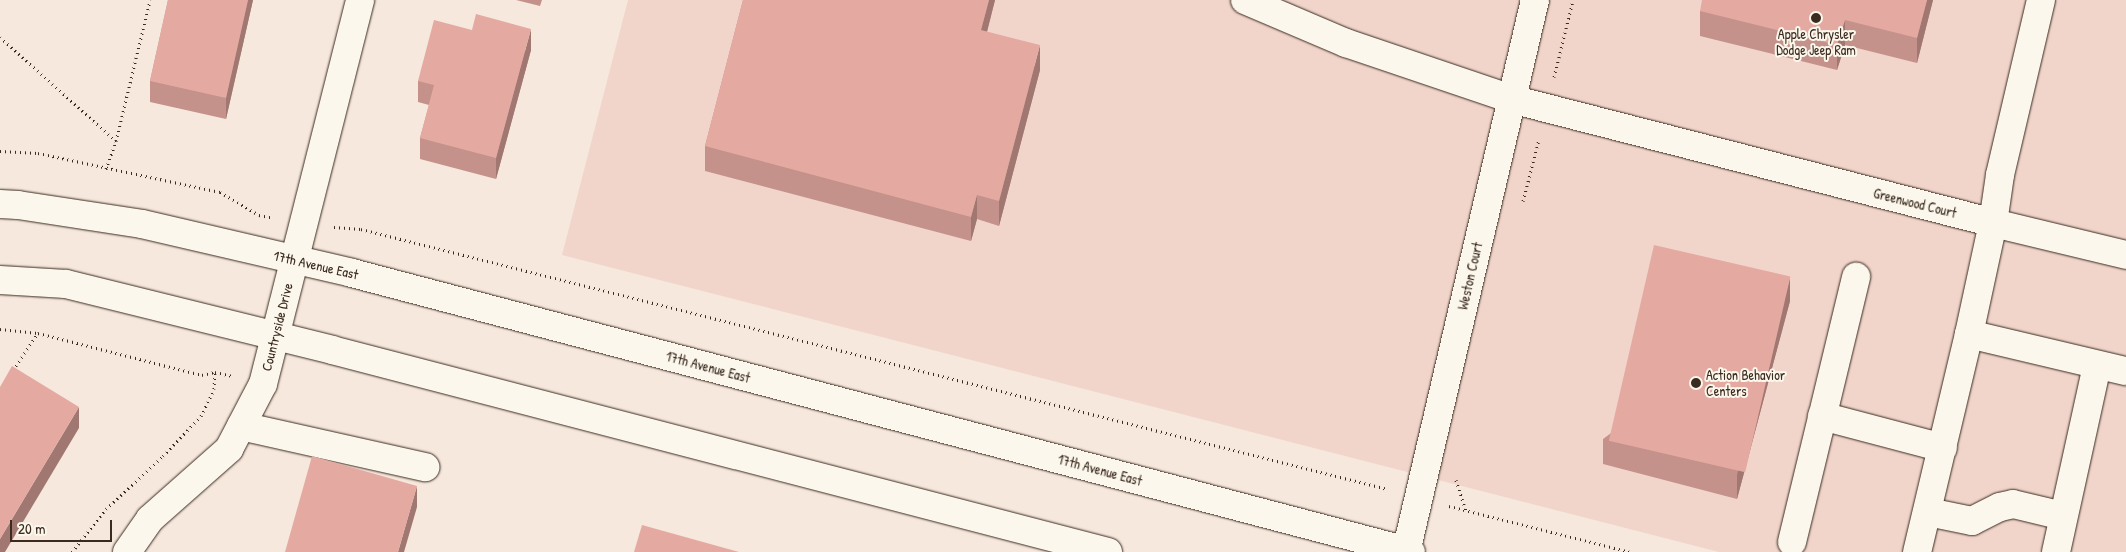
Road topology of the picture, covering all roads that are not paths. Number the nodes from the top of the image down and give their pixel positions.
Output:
1 (360, 0) edge
2 (1245, 0) edge
3 (1535, 0) edge
4 (2042, 0) edge
5 (1511, 99) junction
6 (0, 204) edge
7 (1993, 223) junction
8 (2126, 255) edge
9 (294, 260) junction
10 (1856, 277) dead end
11 (0, 280) edge
12 (1969, 334) junction
13 (275, 336) junction
14 (2097, 365) junction
15 (2126, 371) edge
16 (1822, 416) junction
17 (241, 426) junction
18 (1943, 448) junction
19 (425, 467) dead end
20 (1928, 512) junction
21 (2064, 516) junction
22 (1792, 542) dead end
23 (127, 552) edge
24 (1108, 552) edge
25 (1408, 552) edge
26 (1917, 552) edge
27 (2056, 552) edge

1 - 9 street, Countryside Drive
2 - 5 street, Greenwood Court
3 - 5 street, Weston Court
4 - 7 street
5 - 7 street, Greenwood Court
5 - 25 street, Weston Court
6 - 9 street, 17th Avenue East
7 - 8 street, Greenwood Court
7 - 12 street
9 - 13 street, Countryside Drive
9 - 25 street, 17th Avenue East
10 - 16 street
11 - 13 street
12 - 14 street
12 - 18 street
13 - 17 street, Countryside Drive
13 - 24 street
14 - 15 street
14 - 21 street
16 - 18 street
16 - 22 street
17 - 19 street
17 - 23 street, Countryside Drive
18 - 20 street
20 - 21 street
20 - 26 street
21 - 27 street

